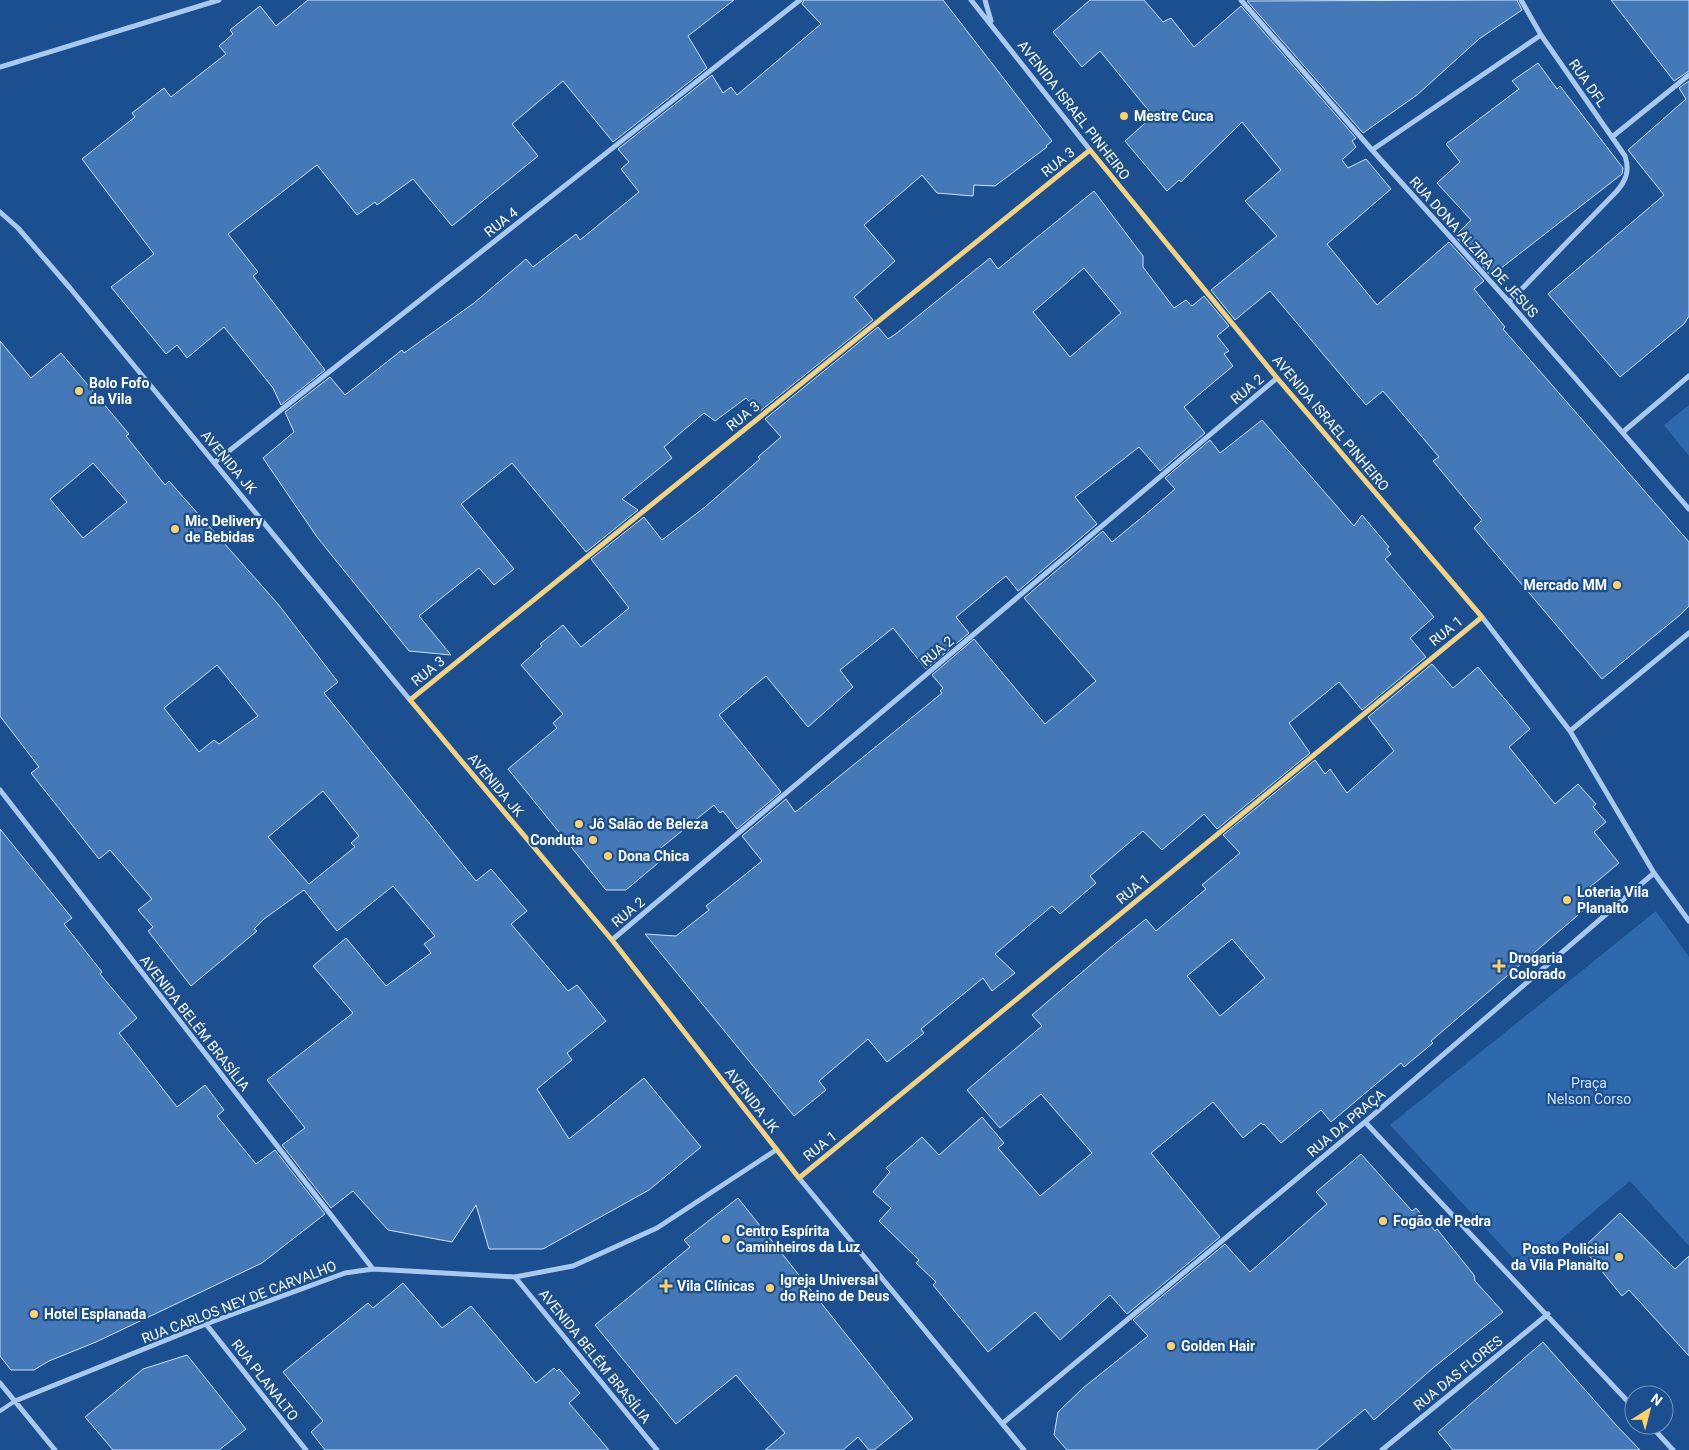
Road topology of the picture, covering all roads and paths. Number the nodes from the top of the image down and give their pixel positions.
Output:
1 (219, 0) edge
2 (800, 0) edge
3 (972, 0) edge
4 (985, 0) edge
5 (1241, 0) edge
6 (1521, 0) edge
7 (992, 24) junction
8 (1541, 35) junction
9 (0, 67) edge
10 (1689, 75) edge
11 (1612, 138) junction
12 (1090, 150) junction
13 (1372, 150) junction
14 (0, 212) edge
15 (1509, 302) junction
16 (1689, 376) edge
17 (1277, 378) junction
18 (1623, 432) junction
19 (215, 462) junction
20 (1689, 509) edge
21 (1482, 617) junction
22 (1689, 633) edge
23 (410, 700) junction
24 (1570, 731) junction
25 (0, 790) edge
26 (1654, 873) junction
27 (1689, 921) edge
28 (612, 940) junction
29 (1365, 1122) junction
30 (776, 1150) junction
31 (799, 1178) junction
32 (373, 1269) junction
33 (515, 1277) junction
34 (1548, 1314) junction
35 (206, 1324) junction
36 (0, 1383) edge
37 (1624, 1397) edge
38 (15, 1401) junction
39 (0, 1411) edge
40 (1003, 1423) junction
41 (1659, 1435) edge
42 (55, 1450) edge
43 (306, 1450) edge
44 (657, 1450) edge
45 (1024, 1450) edge
46 (1382, 1450) edge
47 (1673, 1450) edge

1 - 9 street
2 - 19 street, RUA 4
3 - 7 street, AVENIDA ISRAEL PINHEIRO
4 - 7 street
5 - 13 street, RUA DONA ALZIRA DE JESUS
6 - 8 street, RUA DFL
7 - 12 street, AVENIDA ISRAEL PINHEIRO
8 - 11 street, RUA DFL
8 - 13 street
10 - 11 street
11 - 15 street, RUA DFL
12 - 17 street, AVENIDA ISRAEL PINHEIRO
12 - 23 street, RUA 3
13 - 15 street, RUA DONA ALZIRA DE JESUS
14 - 19 street, AVENIDA JK
15 - 18 street, RUA DONA ALZIRA DE JESUS
16 - 18 street
17 - 21 street, AVENIDA ISRAEL PINHEIRO
17 - 28 street, RUA 2
18 - 20 street, RUA DONA ALZIRA DE JESUS
19 - 23 street, AVENIDA JK
21 - 24 street, AVENIDA ISRAEL PINHEIRO
21 - 31 street, RUA 1
22 - 24 street
23 - 28 street, AVENIDA JK
24 - 26 street, AVENIDA ISRAEL PINHEIRO
25 - 32 street, AVENIDA BELÉM BRASÍLIA
26 - 27 street
26 - 29 street, RUA DA PRAÇA
28 - 30 street, AVENIDA JK
29 - 34 street
29 - 40 street, RUA DA PRAÇA
30 - 31 street, AVENIDA JK
30 - 33 street, RUA CARLOS NEY DE CARVALHO
31 - 40 street, AVENIDA JK
32 - 33 street, RUA CARLOS NEY DE CARVALHO
32 - 35 street, RUA CARLOS NEY DE CARVALHO
33 - 44 street, AVENIDA BELÉM BRASÍLIA
34 - 37 street
34 - 46 street, RUA DAS FLORES
35 - 38 street, RUA CARLOS NEY DE CARVALHO
35 - 43 street, RUA PLANALTO
36 - 38 street
38 - 39 lane
38 - 42 street
40 - 45 street, AVENIDA JK
41 - 47 street

